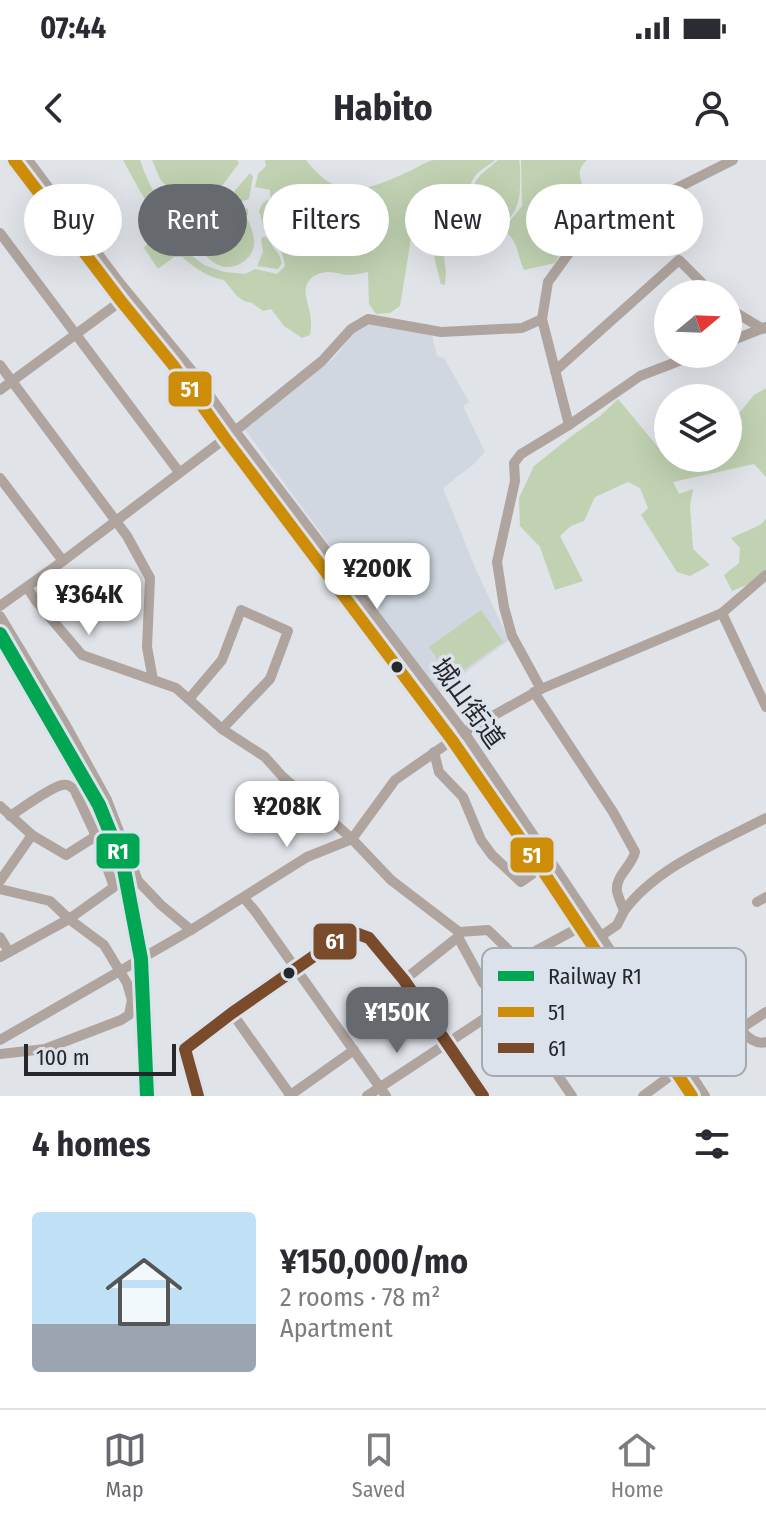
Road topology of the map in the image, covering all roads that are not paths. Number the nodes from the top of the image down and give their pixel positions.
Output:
1 (14, 160) edge
2 (28, 160) edge
3 (733, 160) edge
4 (0, 233) edge
5 (657, 280) edge
6 (699, 280) edge
7 (654, 282) edge
8 (121, 301) junction
9 (742, 316) edge
10 (542, 319) junction
11 (765, 328) edge
12 (77, 335) junction
13 (742, 337) edge
14 (0, 365) edge
15 (661, 368) edge
16 (555, 371) junction
17 (12, 381) junction
18 (0, 390) edge
19 (569, 425) junction
20 (235, 431) junction
21 (225, 438) junction
22 (179, 472) junction
23 (0, 478) edge
24 (116, 520) junction
25 (63, 561) junction
26 (766, 575) edge
27 (27, 587) junction
28 (0, 606) edge
29 (722, 613) junction
30 (0, 616) edge
31 (153, 680) junction
32 (538, 690) junction
33 (189, 699) junction
34 (766, 707) edge
35 (222, 729) junction
36 (464, 732) junction
37 (452, 740) junction
38 (434, 752) junction
39 (0, 806) edge
40 (10, 816) junction
41 (766, 818) edge
42 (32, 835) junction
43 (96, 836) junction
44 (352, 839) junction
45 (541, 868) junction
46 (0, 881) edge
47 (0, 889) edge
48 (244, 898) junction
49 (624, 911) junction
50 (69, 919) junction
51 (580, 927) junction
52 (191, 930) junction
53 (458, 934) junction
54 (601, 936) junction
55 (0, 937) edge
56 (507, 948) edge
57 (541, 948) edge
58 (594, 948) edge
59 (608, 948) edge
60 (5, 954) edge
61 (296, 969) junction
62 (120, 971) junction
63 (404, 980) junction
64 (482, 981) edge
65 (766, 1012) edge
66 (232, 1013) junction
67 (482, 1019) edge
68 (746, 1026) edge
69 (746, 1036) edge
70 (0, 1040) edge
71 (446, 1042) junction
72 (766, 1042) edge
73 (354, 1050) junction
74 (0, 1054) edge
75 (558, 1076) edge
76 (671, 1076) edge
77 (684, 1076) edge
78 (687, 1076) edge
79 (383, 1092) edge
80 (198, 1096) edge
81 (290, 1096) edge
82 (367, 1096) edge
83 (483, 1096) edge
84 (572, 1096) edge
85 (643, 1096) edge
86 (692, 1096) edge
87 (705, 1096) edge

1 - 8 street, 城山街道
2 - 20 street, 城山街道
3 - 10 street
4 - 12 street
5 - 6 street
7 - 16 street
8 - 12 street
8 - 21 street, 城山街道
9 - 11 street
10 - 16 street
10 - 20 street
11 - 13 street
12 - 17 street
12 - 22 street
14 - 17 street
15 - 19 street
16 - 19 street
17 - 18 street
17 - 24 street
19 - 32 street
20 - 21 street
20 - 36 street, 城山街道
21 - 22 street
21 - 37 street, 城山街道
22 - 24 street
23 - 25 street
24 - 25 street
24 - 31 street
25 - 27 street
26 - 29 street
27 - 28 street
27 - 31 street
29 - 32 street
29 - 34 street
30 - 52 street
31 - 33 street
32 - 36 street
32 - 49 street
33 - 35 street
33 - 35 street
35 - 44 street
36 - 37 street
36 - 54 street, 城山街道
37 - 38 street
37 - 45 street, 城山街道
38 - 44 street
38 - 45 street
39 - 40 street
40 - 42 street
40 - 43 street
41 - 49 street
42 - 43 street
42 - 46 street
43 - 50 street
44 - 48 street
44 - 53 street
45 - 51 street, 城山街道
47 - 50 street
48 - 52 street
48 - 61 street
49 - 54 street
50 - 60 street
50 - 62 street
51 - 57 street
51 - 58 street, 城山街道
52 - 62 street
53 - 56 street
53 - 63 street
53 - 64 street
54 - 59 street, 城山街道
55 - 60 street
61 - 63 street
61 - 66 street
61 - 73 street
62 - 70 street
62 - 74 street
63 - 71 street
65 - 68 street
66 - 80 street
66 - 81 street
67 - 71 street
69 - 72 street
71 - 79 street
71 - 83 street
73 - 79 street
73 - 81 street
75 - 84 street
76 - 85 street
77 - 86 street, 城山街道
78 - 87 street, 城山街道
79 - 82 street

